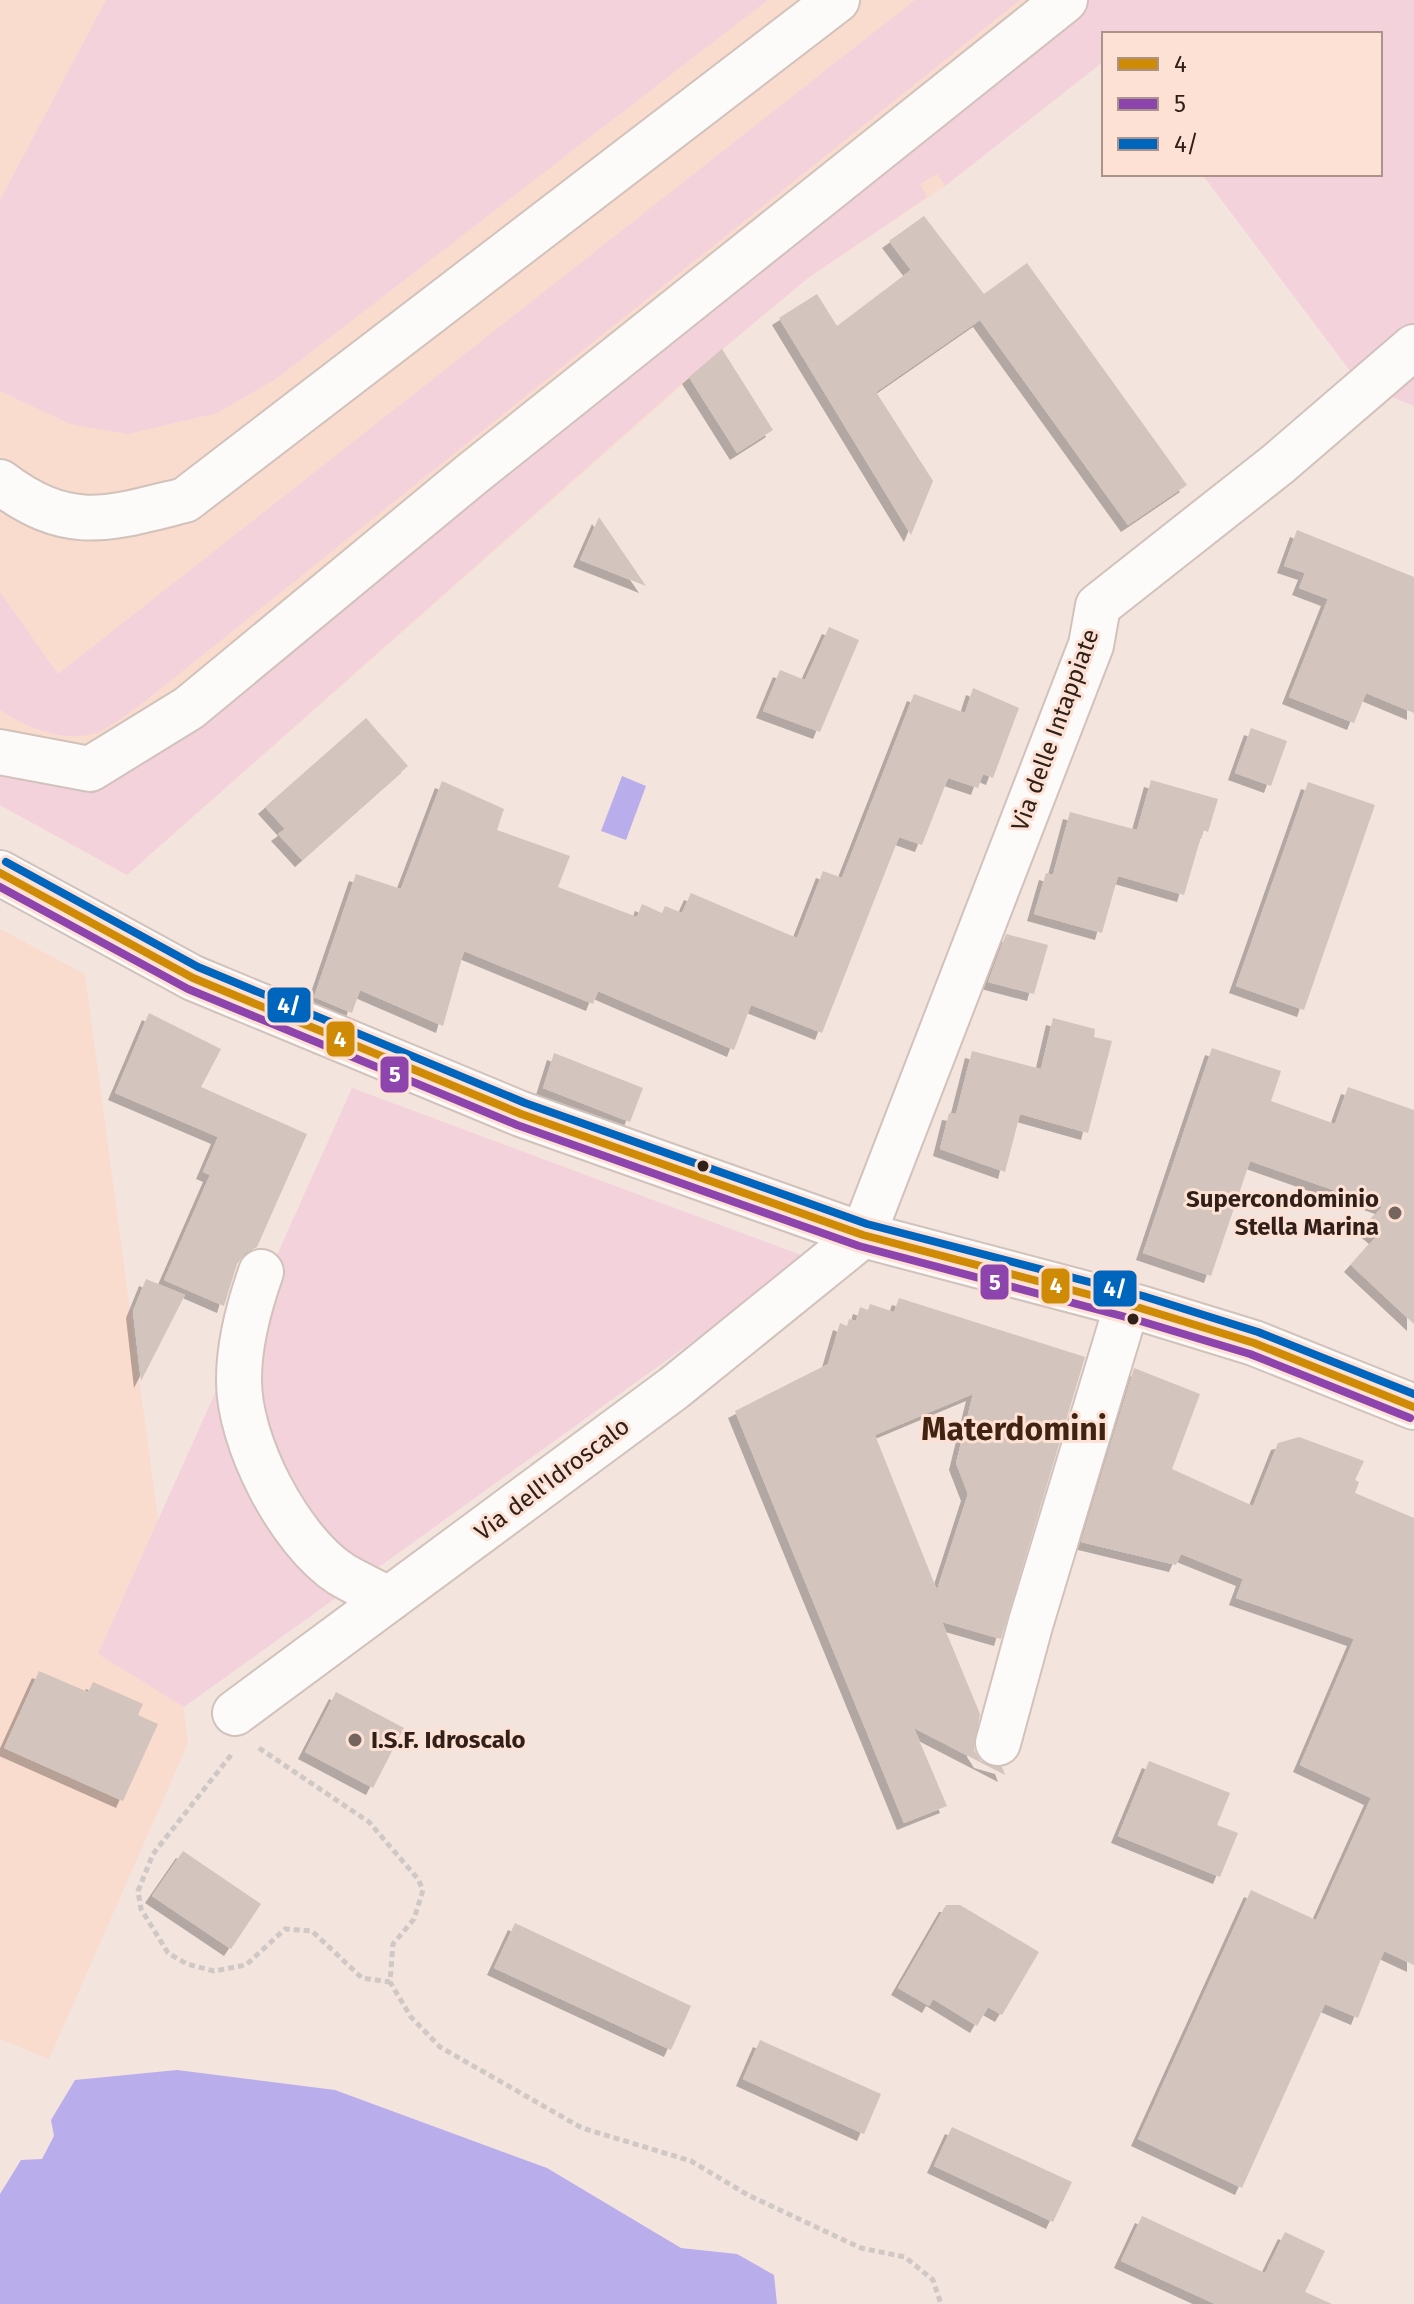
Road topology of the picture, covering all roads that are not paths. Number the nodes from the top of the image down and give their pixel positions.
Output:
1 (837, 0) edge
2 (1065, 0) edge
3 (1414, 347) edge
4 (0, 482) edge
5 (0, 752) edge
6 (0, 873) edge
7 (863, 1235) junction
8 (261, 1272) dead end
9 (1127, 1305) junction
10 (1414, 1407) edge
11 (389, 1599) junction
12 (238, 1719) road end
13 (998, 1743) dead end

1 - 4 street
2 - 5 street
3 - 7 street, Via delle Intappiate
6 - 7 street
7 - 9 street
7 - 11 street, Via dell'Idroscalo
8 - 11 street
9 - 10 street
9 - 13 street
11 - 12 street, Via dell'Idroscalo

